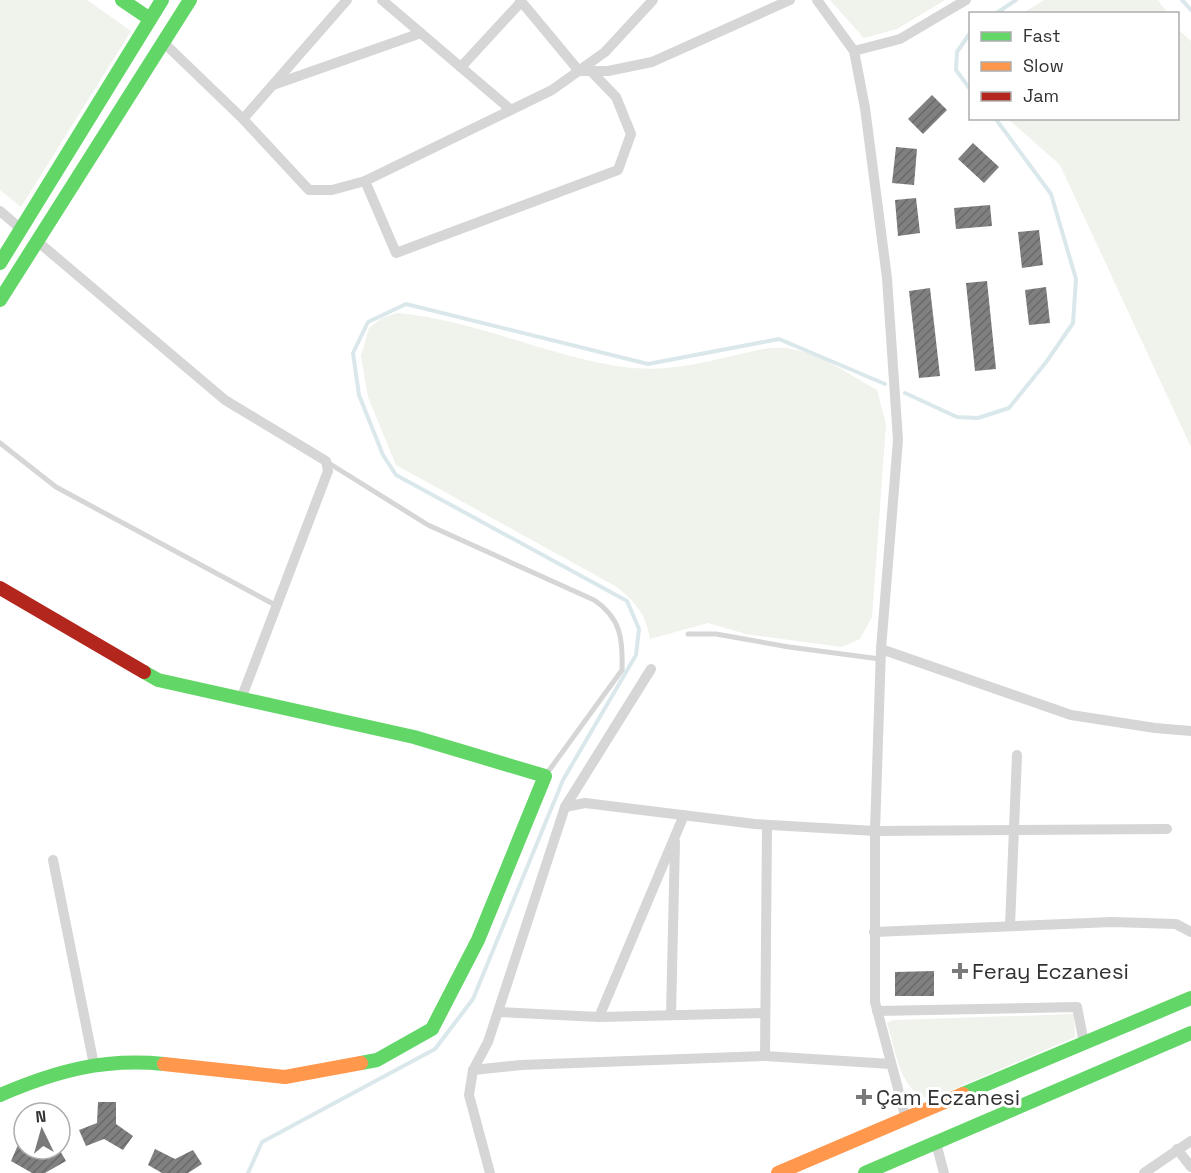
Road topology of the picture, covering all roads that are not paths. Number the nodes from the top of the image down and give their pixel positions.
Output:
1 (122, 0) edge
2 (162, 0) edge
3 (190, 0) edge
4 (347, 0) edge
5 (382, 0) edge
6 (653, 0) edge
7 (790, 0) edge
8 (817, 0) edge
9 (966, 0) edge
10 (520, 1) edge
11 (150, 19) junction
12 (421, 33) junction
13 (163, 42) junction
14 (854, 51) junction
15 (461, 67) junction
16 (586, 69) junction
17 (273, 85) junction
18 (511, 110) junction
19 (243, 119) junction
20 (365, 181) junction
21 (0, 211) edge
22 (21, 229) junction
23 (37, 241) junction
24 (0, 263) edge
25 (0, 300) edge
26 (0, 443) edge
27 (326, 461) junction
28 (0, 588) edge
29 (277, 606) junction
30 (688, 634) dead end
31 (881, 654) junction
32 (651, 669) dead end
33 (241, 699) junction
34 (1191, 731) edge
35 (1017, 754) dead end
36 (545, 776) junction
37 (565, 807) junction
38 (684, 815) junction
39 (767, 825) junction
40 (1167, 829) dead end
41 (1014, 830) junction
42 (876, 831) junction
43 (675, 836) junction
44 (52, 860) dead end
45 (1010, 926) junction
46 (874, 932) junction
47 (1191, 932) edge
48 (1191, 998) edge
49 (877, 1011) junction
50 (498, 1012) junction
51 (765, 1013) junction
52 (671, 1015) junction
53 (599, 1017) junction
54 (1191, 1033) edge
55 (1084, 1043) junction
56 (765, 1056) junction
57 (891, 1064) junction
58 (94, 1065) junction
59 (473, 1070) junction
60 (0, 1095) edge
61 (906, 1119) junction
62 (1191, 1141) edge
63 (936, 1143) junction
64 (1178, 1149) junction
65 (1191, 1167) edge
66 (490, 1173) edge
67 (778, 1173) edge
68 (865, 1173) edge
69 (944, 1173) edge
70 (1144, 1173) edge

1 - 11 street
2 - 11 street
3 - 13 street
4 - 17 street
5 - 12 street
6 - 16 street
7 - 16 street
8 - 14 street
9 - 14 street
10 - 15 street
10 - 16 street
11 - 22 street
12 - 15 street
12 - 17 street
13 - 19 street
13 - 23 street
14 - 31 street
15 - 18 street
16 - 18 street
16 - 20 street
17 - 19 street
18 - 20 street
19 - 20 street
21 - 22 street
22 - 24 street
23 - 25 street
23 - 27 street
26 - 29 lane
27 - 29 street
27 - 36 lane
28 - 33 street
29 - 33 street
30 - 31 lane
31 - 34 street
31 - 42 street
32 - 37 street
33 - 36 street
35 - 41 street
36 - 58 street
37 - 38 street
37 - 50 street
38 - 39 street
38 - 43 street
39 - 42 street
39 - 51 street
40 - 41 street
41 - 42 street
41 - 45 street
42 - 46 street
43 - 52 street
43 - 53 street
44 - 58 street
45 - 46 street
45 - 47 street
46 - 49 street
48 - 55 street
49 - 55 street
49 - 57 street
50 - 53 street
50 - 59 street
51 - 52 street
51 - 56 street
52 - 53 street
54 - 63 street
55 - 61 street
56 - 57 street
56 - 59 street
57 - 61 street
58 - 60 street
59 - 66 street
61 - 67 street
62 - 64 street
63 - 68 street
63 - 69 street
64 - 65 street
64 - 70 street

